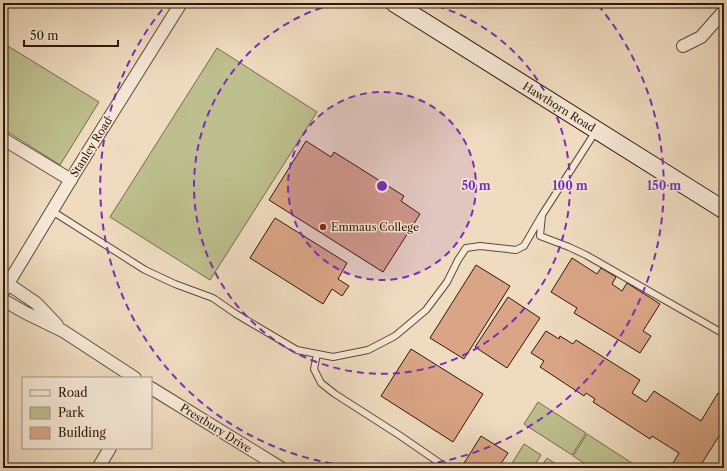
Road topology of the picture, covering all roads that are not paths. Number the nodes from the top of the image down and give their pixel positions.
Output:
1 (181, 3) edge
2 (394, 3) edge
3 (724, 11) edge
4 (683, 46) dead end
5 (597, 130) junction
6 (3, 139) edge
7 (71, 180) junction
8 (724, 210) edge
9 (52, 211) junction
10 (542, 215) junction
11 (6, 288) edge
12 (3, 300) edge
13 (63, 331) junction
14 (724, 334) edge
15 (317, 354) junction
16 (134, 377) edge
17 (152, 389) edge
18 (109, 449) edge
19 (276, 467) edge
20 (98, 468) edge
21 (448, 468) edge

1 - 7 street, Stanley Road
2 - 5 main road, Hawthorn Road
3 - 4 street
5 - 8 main road, Hawthorn Road
5 - 10 lane
6 - 7 street
7 - 9 street, Stanley Road
9 - 11 street, Stanley Road
9 - 15 lane
10 - 14 lane
10 - 15 lane
11 - 13 street
12 - 13 street
13 - 16 street
15 - 21 lane
17 - 19 street, Prestbury Drive
18 - 20 street

